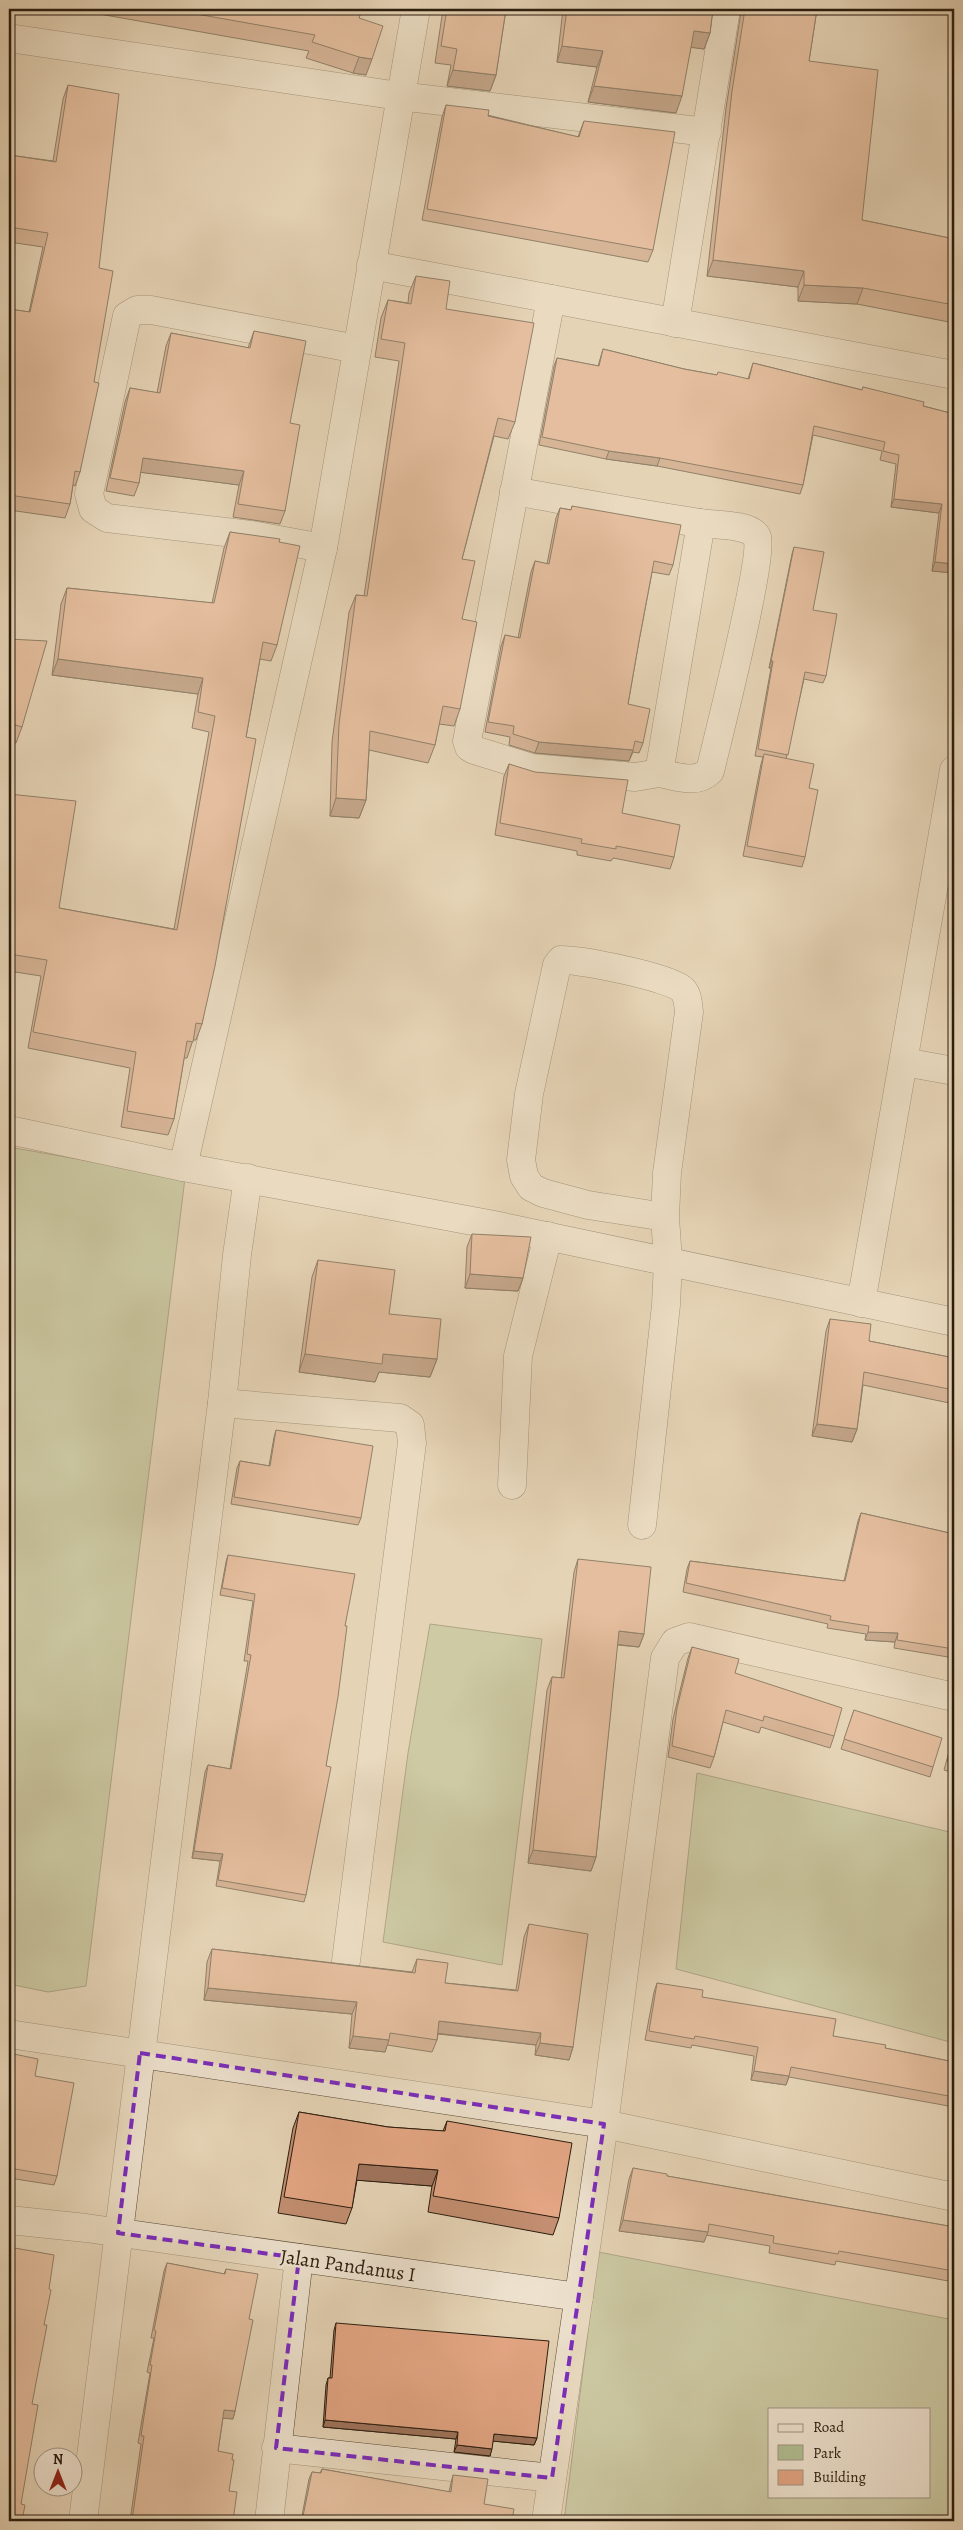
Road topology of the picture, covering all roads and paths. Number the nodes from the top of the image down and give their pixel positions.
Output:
1 (416, 9) edge
2 (726, 9) edge
3 (9, 38) edge
4 (399, 96) junction
5 (707, 132) junction
6 (371, 265) junction
7 (551, 299) junction
8 (675, 323) junction
9 (356, 349) junction
10 (954, 375) edge
11 (514, 491) junction
12 (700, 523) junction
13 (323, 548) junction
14 (954, 770) edge
15 (659, 773) junction
16 (904, 1062) junction
17 (954, 1071) edge
18 (9, 1130) edge
19 (183, 1167) junction
20 (248, 1178) junction
21 (665, 1217) junction
22 (548, 1236) junction
23 (668, 1261) junction
24 (861, 1303) junction
25 (954, 1322) edge
26 (222, 1403) junction
27 (512, 1485) dead end
28 (642, 1524) dead end
29 (954, 1697) edge
30 (346, 1961) dead end
31 (9, 2034) edge
32 (140, 2053) junction
33 (604, 2124) junction
34 (954, 2197) edge
35 (9, 2220) edge
36 (118, 2233) junction
37 (298, 2258) junction
38 (579, 2297) junction
39 (276, 2448) junction
40 (552, 2478) junction
41 (83, 2521) edge
42 (269, 2521) edge
43 (546, 2521) edge

1 - 4 street
2 - 5 street
3 - 4 street
4 - 5 street
4 - 6 street
5 - 8 street
6 - 7 street
6 - 9 street
7 - 8 street
7 - 11 street
8 - 10 street
9 - 13 street
9 - 13 street
11 - 12 street
11 - 15 street
12 - 15 street
12 - 15 street
13 - 19 street
14 - 16 street
16 - 17 street
16 - 24 street
18 - 19 street
19 - 20 street
20 - 22 street
20 - 26 street
21 - 21 street
21 - 23 street
22 - 23 street
22 - 27 street
23 - 24 street
23 - 28 street
24 - 25 street
26 - 30 street
26 - 32 street
29 - 33 street
31 - 32 street
32 - 33 street
32 - 36 street
33 - 34 street
33 - 38 street
35 - 36 street, Jalan Pandanus I
36 - 37 street, Jalan Pandanus I
36 - 41 street
37 - 38 street, Jalan Pandanus I
37 - 39 street
38 - 40 street
39 - 40 street
39 - 42 street
40 - 43 street

